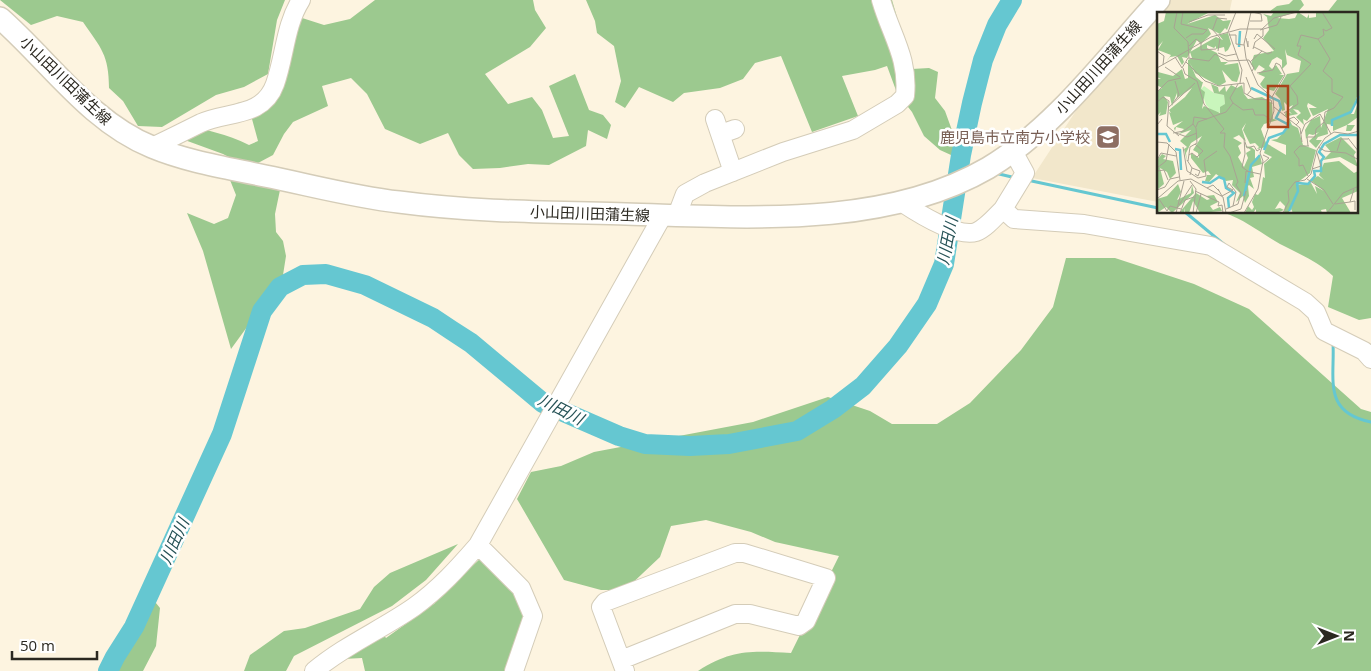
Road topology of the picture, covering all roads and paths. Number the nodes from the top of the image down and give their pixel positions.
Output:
1 (301, 0) edge
2 (882, 0) edge
3 (1159, 0) edge
4 (0, 18) edge
5 (724, 127) dead end
6 (152, 147) junction
7 (1013, 151) junction
8 (733, 172) junction
9 (901, 202) junction
10 (1003, 209) junction
11 (670, 215) junction
12 (1371, 358) edge
13 (478, 545) junction
14 (623, 665) edge
15 (314, 671) edge
16 (514, 671) edge

1 - 6 street
2 - 8 street
3 - 7 main road, 小山田川田蒲生線
4 - 6 main road, 小山田川田蒲生線
5 - 8 street
6 - 11 main road, 小山田川田蒲生線
7 - 9 main road, 小山田川田蒲生線
7 - 10 street
8 - 11 street
9 - 10 street
9 - 11 main road, 小山田川田蒲生線
10 - 12 street
11 - 13 street
13 - 15 street
13 - 16 street
14 - 14 street

